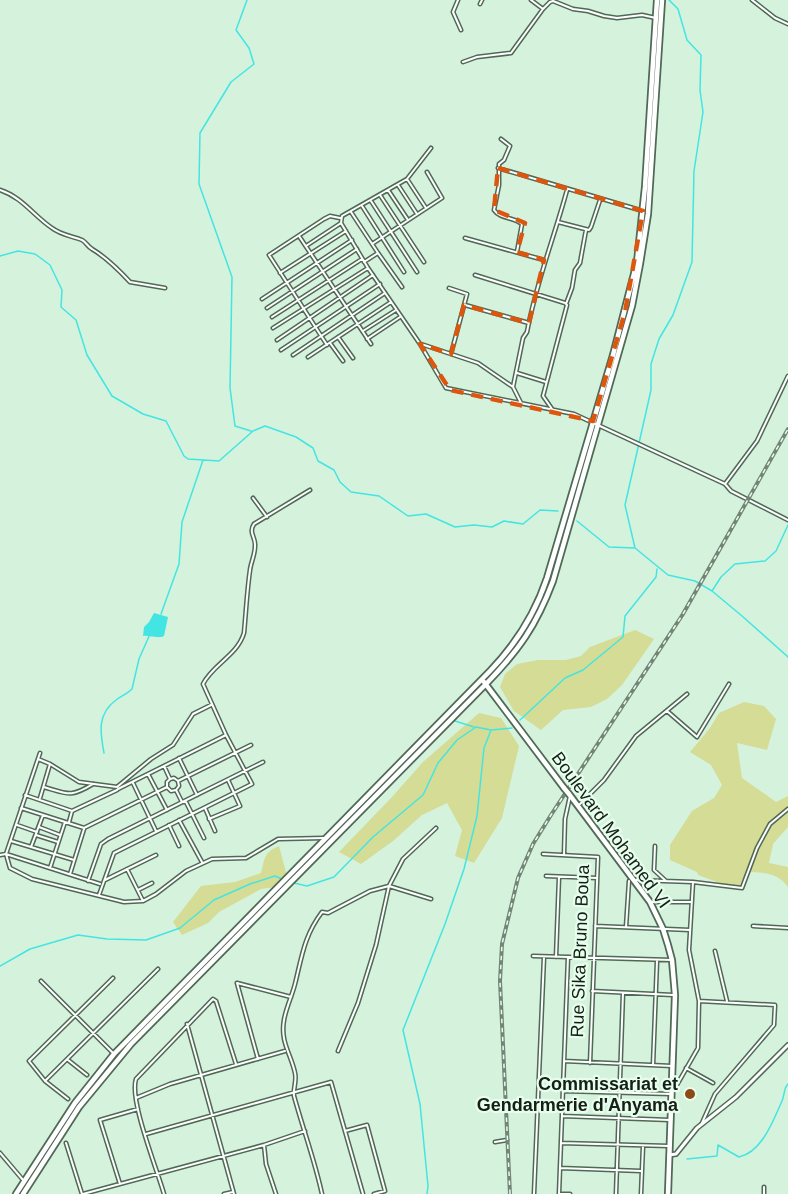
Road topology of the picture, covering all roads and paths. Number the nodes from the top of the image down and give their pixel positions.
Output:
1 (458, 0) edge
2 (482, 0) edge
3 (531, 0) edge
4 (657, 0) edge
5 (662, 0) edge
6 (752, 0) edge
7 (551, 1) edge
8 (480, 4) dead end
9 (543, 9) junction
10 (656, 18) junction
11 (788, 24) edge
12 (461, 30) dead end
13 (463, 62) dead end
14 (501, 139) dead end
15 (431, 148) dead end
16 (498, 168) junction
17 (428, 172) dead end
18 (407, 179) junction
19 (398, 185) junction
20 (0, 190) edge
21 (388, 190) junction
22 (567, 190) junction
23 (380, 195) junction
24 (600, 200) junction
25 (371, 201) junction
26 (362, 206) junction
27 (426, 208) junction
28 (351, 212) junction
29 (643, 212) junction
30 (417, 214) junction
31 (408, 220) junction
32 (341, 221) junction
33 (558, 222) junction
34 (400, 225) junction
35 (586, 230) junction
36 (346, 231) junction
37 (391, 231) junction
38 (299, 236) junction
39 (382, 237) junction
40 (465, 238) dead end
41 (352, 240) junction
42 (372, 244) junction
43 (306, 246) junction
44 (357, 249) junction
45 (517, 252) junction
46 (378, 253) junction
47 (311, 254) junction
48 (544, 260) junction
49 (364, 261) junction
50 (424, 262) dead end
51 (317, 263) junction
52 (368, 268) junction
53 (323, 272) junction
54 (404, 272) dead end
55 (417, 272) dead end
56 (280, 273) junction
57 (374, 275) junction
58 (475, 275) dead end
59 (329, 280) junction
60 (286, 283) junction
61 (380, 284) junction
62 (402, 287) dead end
63 (165, 288) dead end
64 (449, 288) dead end
65 (335, 289) junction
66 (292, 292) junction
67 (386, 293) junction
68 (536, 295) junction
69 (341, 298) junction
70 (262, 299) dead end
71 (298, 301) junction
72 (391, 302) junction
73 (566, 304) junction
74 (464, 305) junction
75 (347, 306) junction
76 (267, 308) dead end
77 (304, 309) junction
78 (396, 310) junction
79 (352, 315) junction
80 (272, 317) dead end
81 (400, 317) junction
82 (310, 318) junction
83 (529, 323) junction
84 (358, 324) junction
85 (315, 327) junction
86 (273, 328) dead end
87 (363, 332) junction
88 (321, 335) junction
89 (338, 337) junction
90 (368, 339) junction
91 (277, 340) dead end
92 (329, 344) junction
93 (371, 344) dead end
94 (420, 344) junction
95 (281, 350) dead end
96 (451, 354) junction
97 (293, 356) dead end
98 (308, 357) dead end
99 (353, 358) dead end
100 (343, 361) dead end
101 (516, 373) junction
102 (788, 376) edge
103 (546, 381) junction
104 (513, 387) junction
105 (521, 403) junction
106 (552, 410) junction
107 (593, 422) junction
108 (599, 425) junction
109 (725, 484) junction
110 (310, 490) dead end
111 (253, 498) dead end
112 (267, 518) junction
113 (788, 520) edge
114 (484, 682) junction
115 (729, 684) dead end
116 (687, 694) dead end
117 (212, 705) junction
118 (667, 711) junction
119 (226, 735) junction
120 (251, 745) dead end
121 (235, 752) junction
122 (40, 753) dead end
123 (179, 758) junction
124 (38, 759) junction
125 (263, 762) dead end
126 (50, 764) junction
127 (164, 766) junction
128 (245, 771) junction
129 (148, 774) junction
130 (189, 776) junction
131 (170, 779) junction
132 (228, 780) junction
133 (178, 781) junction
134 (133, 783) junction
135 (93, 784) junction
136 (44, 787) junction
137 (167, 787) junction
138 (117, 788) junction
139 (176, 790) junction
140 (158, 792) junction
141 (234, 792) junction
142 (26, 795) junction
143 (197, 795) junction
144 (570, 795) junction
145 (39, 799) junction
146 (141, 801) junction
147 (183, 802) junction
148 (579, 805) junction
149 (204, 807) junction
150 (21, 808) junction
151 (788, 809) edge
152 (167, 810) junction
153 (72, 811) junction
154 (192, 814) junction
155 (43, 815) junction
156 (150, 819) junction
157 (209, 819) junction
158 (179, 820) junction
159 (67, 822) junction
160 (16, 825) junction
161 (169, 825) junction
162 (39, 827) junction
163 (84, 828) junction
164 (436, 828) dead end
165 (156, 831) junction
166 (215, 831) dead end
167 (36, 833) junction
168 (60, 835) junction
169 (204, 838) dead end
170 (327, 838) junction
171 (11, 841) junction
172 (58, 842) junction
173 (179, 846) dead end
174 (655, 846) dead end
175 (32, 847) junction
176 (6, 854) junction
177 (54, 854) junction
178 (543, 854) dead end
179 (0, 855) edge
180 (156, 855) dead end
181 (564, 855) junction
182 (74, 860) junction
183 (202, 863) junction
184 (50, 868) junction
185 (127, 869) junction
186 (70, 874) junction
187 (546, 876) dead end
188 (559, 877) junction
189 (597, 878) junction
190 (635, 880) junction
191 (88, 881) junction
192 (103, 881) junction
193 (628, 881) dead end
194 (666, 881) junction
195 (693, 882) junction
196 (152, 884) dead end
197 (101, 885) junction
198 (389, 886) junction
199 (138, 890) junction
200 (99, 895) junction
201 (431, 899) dead end
202 (142, 901) junction
203 (650, 902) junction
204 (691, 902) junction
205 (595, 926) junction
206 (753, 926) dead end
207 (626, 927) junction
208 (788, 928) edge
209 (663, 929) junction
210 (690, 930) junction
211 (715, 951) dead end
212 (533, 956) dead end
213 (544, 957) junction
214 (556, 957) junction
215 (568, 957) junction
216 (594, 958) junction
217 (672, 960) junction
218 (657, 961) junction
219 (158, 969) dead end
220 (113, 978) dead end
221 (41, 981) dead end
222 (592, 991) junction
223 (624, 993) junction
224 (656, 994) junction
225 (675, 995) junction
226 (291, 997) junction
227 (699, 1001) junction
228 (728, 1001) junction
229 (75, 1015) junction
230 (187, 1024) junction
231 (94, 1034) junction
232 (788, 1046) edge
233 (286, 1051) junction
234 (338, 1051) dead end
235 (114, 1054) junction
236 (258, 1059) junction
237 (68, 1060) junction
238 (564, 1062) junction
239 (590, 1063) junction
240 (236, 1064) junction
241 (621, 1064) junction
242 (653, 1065) junction
243 (672, 1066) junction
244 (686, 1068) junction
245 (87, 1075) dead end
246 (201, 1075) junction
247 (45, 1081) junction
248 (713, 1083) dead end
249 (563, 1091) junction
250 (293, 1092) junction
251 (620, 1093) junction
252 (670, 1095) junction
253 (136, 1098) junction
254 (68, 1099) dead end
255 (138, 1109) junction
256 (213, 1116) junction
257 (562, 1116) junction
258 (619, 1118) junction
259 (670, 1120) junction
260 (701, 1124) junction
261 (305, 1131) junction
262 (345, 1131) junction
263 (146, 1134) junction
264 (507, 1140) dead end
265 (495, 1142) dead end
266 (66, 1143) dead end
267 (561, 1143) junction
268 (618, 1144) junction
269 (264, 1145) junction
270 (643, 1146) junction
271 (669, 1146) junction
272 (0, 1153) edge
273 (223, 1155) junction
274 (669, 1155) junction
275 (560, 1168) junction
276 (617, 1170) junction
277 (158, 1172) junction
278 (642, 1172) junction
279 (24, 1181) junction
280 (120, 1184) junction
281 (764, 1187) dead end
282 (234, 1193) edge
283 (16, 1194) edge
284 (23, 1194) edge
285 (83, 1194) edge
286 (164, 1194) edge
287 (224, 1194) edge
288 (276, 1194) edge
289 (322, 1194) edge
290 (363, 1194) edge
291 (374, 1194) edge
292 (534, 1194) edge
293 (559, 1194) edge
294 (570, 1194) edge
295 (616, 1194) edge
296 (641, 1194) edge
297 (668, 1194) edge
298 (764, 1194) edge

1 - 12 street
2 - 8 street
3 - 9 street
4 - 10 main road
5 - 108 main road
6 - 11 street
7 - 9 street
7 - 10 street
9 - 13 street
10 - 29 main road
14 - 16 street
15 - 18 street
16 - 22 street
16 - 45 street
17 - 27 street
18 - 19 street
18 - 27 street
19 - 21 street
19 - 30 street
20 - 63 street
21 - 23 street
21 - 31 street
22 - 24 street
22 - 33 street
23 - 25 street
23 - 34 street
24 - 29 street
24 - 35 street
25 - 26 street
25 - 37 street
26 - 28 street
26 - 39 street
27 - 30 street
28 - 32 street
28 - 42 street
29 - 107 main road
30 - 31 street
31 - 34 street
32 - 36 street
32 - 38 street
32 - 43 street
33 - 35 street
33 - 48 street
34 - 37 street
34 - 50 street
35 - 73 street
36 - 41 street
36 - 47 street
37 - 39 street
37 - 55 street
38 - 43 street
38 - 56 street
39 - 42 street
39 - 54 street
40 - 45 street
41 - 44 street
41 - 51 street
42 - 46 street
43 - 47 street
44 - 49 street
44 - 53 street
45 - 48 street
46 - 49 street
46 - 62 street
47 - 51 street
47 - 56 street
48 - 68 street
49 - 52 street
49 - 59 street
51 - 53 street
51 - 60 street
52 - 57 street
52 - 65 street
53 - 59 street
53 - 66 street
56 - 60 street
57 - 61 street
57 - 69 street
58 - 68 street
59 - 65 street
59 - 71 street
60 - 66 street
60 - 70 street
61 - 67 street
61 - 75 street
64 - 74 street
65 - 69 street
65 - 77 street
66 - 71 street
66 - 76 street
67 - 72 street
67 - 79 street
68 - 73 street
68 - 83 street
69 - 75 street
69 - 82 street
71 - 77 street
71 - 80 street
72 - 78 street
72 - 84 street
73 - 103 street
74 - 83 street
74 - 96 street
75 - 79 street
75 - 85 street
77 - 82 street
77 - 86 street
78 - 81 street
78 - 87 street
79 - 84 street
79 - 88 street
81 - 90 street
81 - 94 street
82 - 85 street
82 - 91 street
83 - 101 street
84 - 87 street
84 - 89 street
85 - 88 street
85 - 95 street
87 - 90 street
88 - 92 street
88 - 97 street
89 - 92 street
89 - 99 street
90 - 93 street
92 - 98 street
92 - 100 street
94 - 96 street
94 - 105 street
96 - 104 street
101 - 103 street
101 - 104 street
102 - 109 street
103 - 106 street
104 - 105 street
105 - 106 street
106 - 107 street
107 - 108 street
107 - 114 main road
108 - 109 street
108 - 114 main road
109 - 113 street
110 - 112 street
111 - 112 street
112 - 117 street
114 - 144 main road, Boulevard Mohamed VI, bridge
114 - 170 main road
114 - 284 main road
115 - 118 street
116 - 118 street
117 - 119 street
117 - 138 street
118 - 148 street
119 - 121 street
119 - 123 street
120 - 121 street
121 - 128 street
121 - 130 street
122 - 124 street
123 - 127 street
123 - 130 street
124 - 126 street
124 - 142 street
125 - 128 street
126 - 135 street
126 - 136 street
127 - 129 street
127 - 131 street
128 - 132 street
128 - 141 street
129 - 134 street
129 - 140 street
130 - 133 street
130 - 143 street
131 - 133 street
131 - 137 street
132 - 141 street
132 - 143 street
133 - 139 street
134 - 138 street
134 - 146 street
135 - 136 street
135 - 138 street
136 - 145 street
137 - 139 street
137 - 140 street
138 - 153 street
139 - 147 street
140 - 146 street
140 - 152 street
141 - 149 street
141 - 157 street
142 - 145 street
142 - 150 street
143 - 147 street
144 - 148 main road, Boulevard Mohamed VI
144 - 181 street
145 - 153 street
146 - 156 street
146 - 163 street
147 - 152 street
147 - 154 street
148 - 190 main road, Boulevard Mohamed VI
149 - 154 street
149 - 157 street
150 - 155 street
150 - 160 street
151 - 195 street
152 - 156 street
153 - 159 street
154 - 158 street
154 - 169 street
155 - 159 street
155 - 162 street
156 - 165 street
156 - 191 street
157 - 166 street
158 - 161 street
158 - 183 street
159 - 163 street
159 - 168 street
160 - 167 street
160 - 171 street
161 - 165 street
161 - 173 street
162 - 167 street
162 - 168 street
163 - 182 street
164 - 198 street
165 - 192 street
167 - 172 street
167 - 175 street
168 - 172 street
170 - 183 street
170 - 235 main road
171 - 175 street
171 - 176 street
172 - 177 street
174 - 194 street
175 - 177 street
176 - 179 street
176 - 184 street
176 - 200 street
177 - 182 street
177 - 184 street
178 - 181 street, Rue Sika Bruno Boua
180 - 185 street
181 - 189 street, Rue Sika Bruno Boua
182 - 186 street
183 - 202 street
184 - 186 street
185 - 192 street
185 - 199 street
186 - 191 street
187 - 188 street
188 - 189 street
188 - 214 street
189 - 205 street, Rue Sika Bruno Boua
190 - 194 street
190 - 203 main road, Boulevard Mohamed VI
191 - 197 street
192 - 197 street
193 - 207 street
194 - 195 street
195 - 204 street
196 - 199 street
197 - 200 street
198 - 201 street
198 - 226 street
198 - 234 street
199 - 202 street
200 - 202 street
203 - 204 street
203 - 209 main road, Boulevard Mohamed VI
204 - 210 street
205 - 207 street
205 - 216 street, Rue Sika Bruno Boua
206 - 208 street
207 - 209 street
209 - 210 street
209 - 217 main road, Boulevard Mohamed VI
210 - 227 street
211 - 228 street
212 - 213 street
213 - 214 street
213 - 292 street
214 - 215 street
215 - 216 street
215 - 238 street
216 - 218 street
216 - 222 street, Rue Sika Bruno Boua
217 - 218 street
217 - 225 main road, Boulevard Mohamed VI
218 - 224 street
219 - 231 street
220 - 229 street
221 - 229 street
222 - 223 street
222 - 239 street, Rue Sika Bruno Boua
223 - 224 street
223 - 241 street
224 - 225 street
224 - 242 street
225 - 243 main road, Boulevard Mohamed VI
226 - 233 street
226 - 236 street
227 - 228 street
227 - 244 street
228 - 260 street
229 - 231 street
229 - 247 street
230 - 240 street
230 - 246 street
230 - 253 street
231 - 235 street
231 - 237 street
232 - 260 street
233 - 236 street
233 - 250 street
235 - 279 main road
236 - 240 street
237 - 245 street
237 - 247 street
238 - 239 street
238 - 249 street
239 - 241 street
240 - 246 street
241 - 242 street
241 - 251 street
242 - 243 street
243 - 252 main road, Boulevard Mohamed VI
244 - 248 street
244 - 252 street
246 - 253 street
246 - 256 street
247 - 254 street
249 - 251 street
249 - 257 street
250 - 256 street
250 - 261 street
250 - 262 street
251 - 252 street
251 - 258 street
252 - 259 main road, Boulevard Mohamed VI
253 - 255 street
255 - 263 street
255 - 280 street
256 - 263 street
256 - 273 street
257 - 258 street
257 - 267 street
258 - 259 street
258 - 268 street
259 - 271 main road, Boulevard Mohamed VI
260 - 274 street
261 - 269 street
261 - 289 street
262 - 290 street
262 - 291 street
263 - 277 street
264 - 265 street
266 - 285 street
267 - 268 street
267 - 275 street
268 - 270 street
268 - 276 street
269 - 273 street
269 - 288 street
270 - 271 street
270 - 278 street
271 - 274 main road, Boulevard Mohamed VI
272 - 279 street
273 - 277 street
273 - 282 street
274 - 297 main road, Boulevard Mohamed VI
275 - 276 street
275 - 293 street
276 - 278 street
276 - 295 street
277 - 280 street
277 - 286 street
278 - 296 street
279 - 283 main road
280 - 285 street
281 - 298 street
282 - 287 street
293 - 294 street

